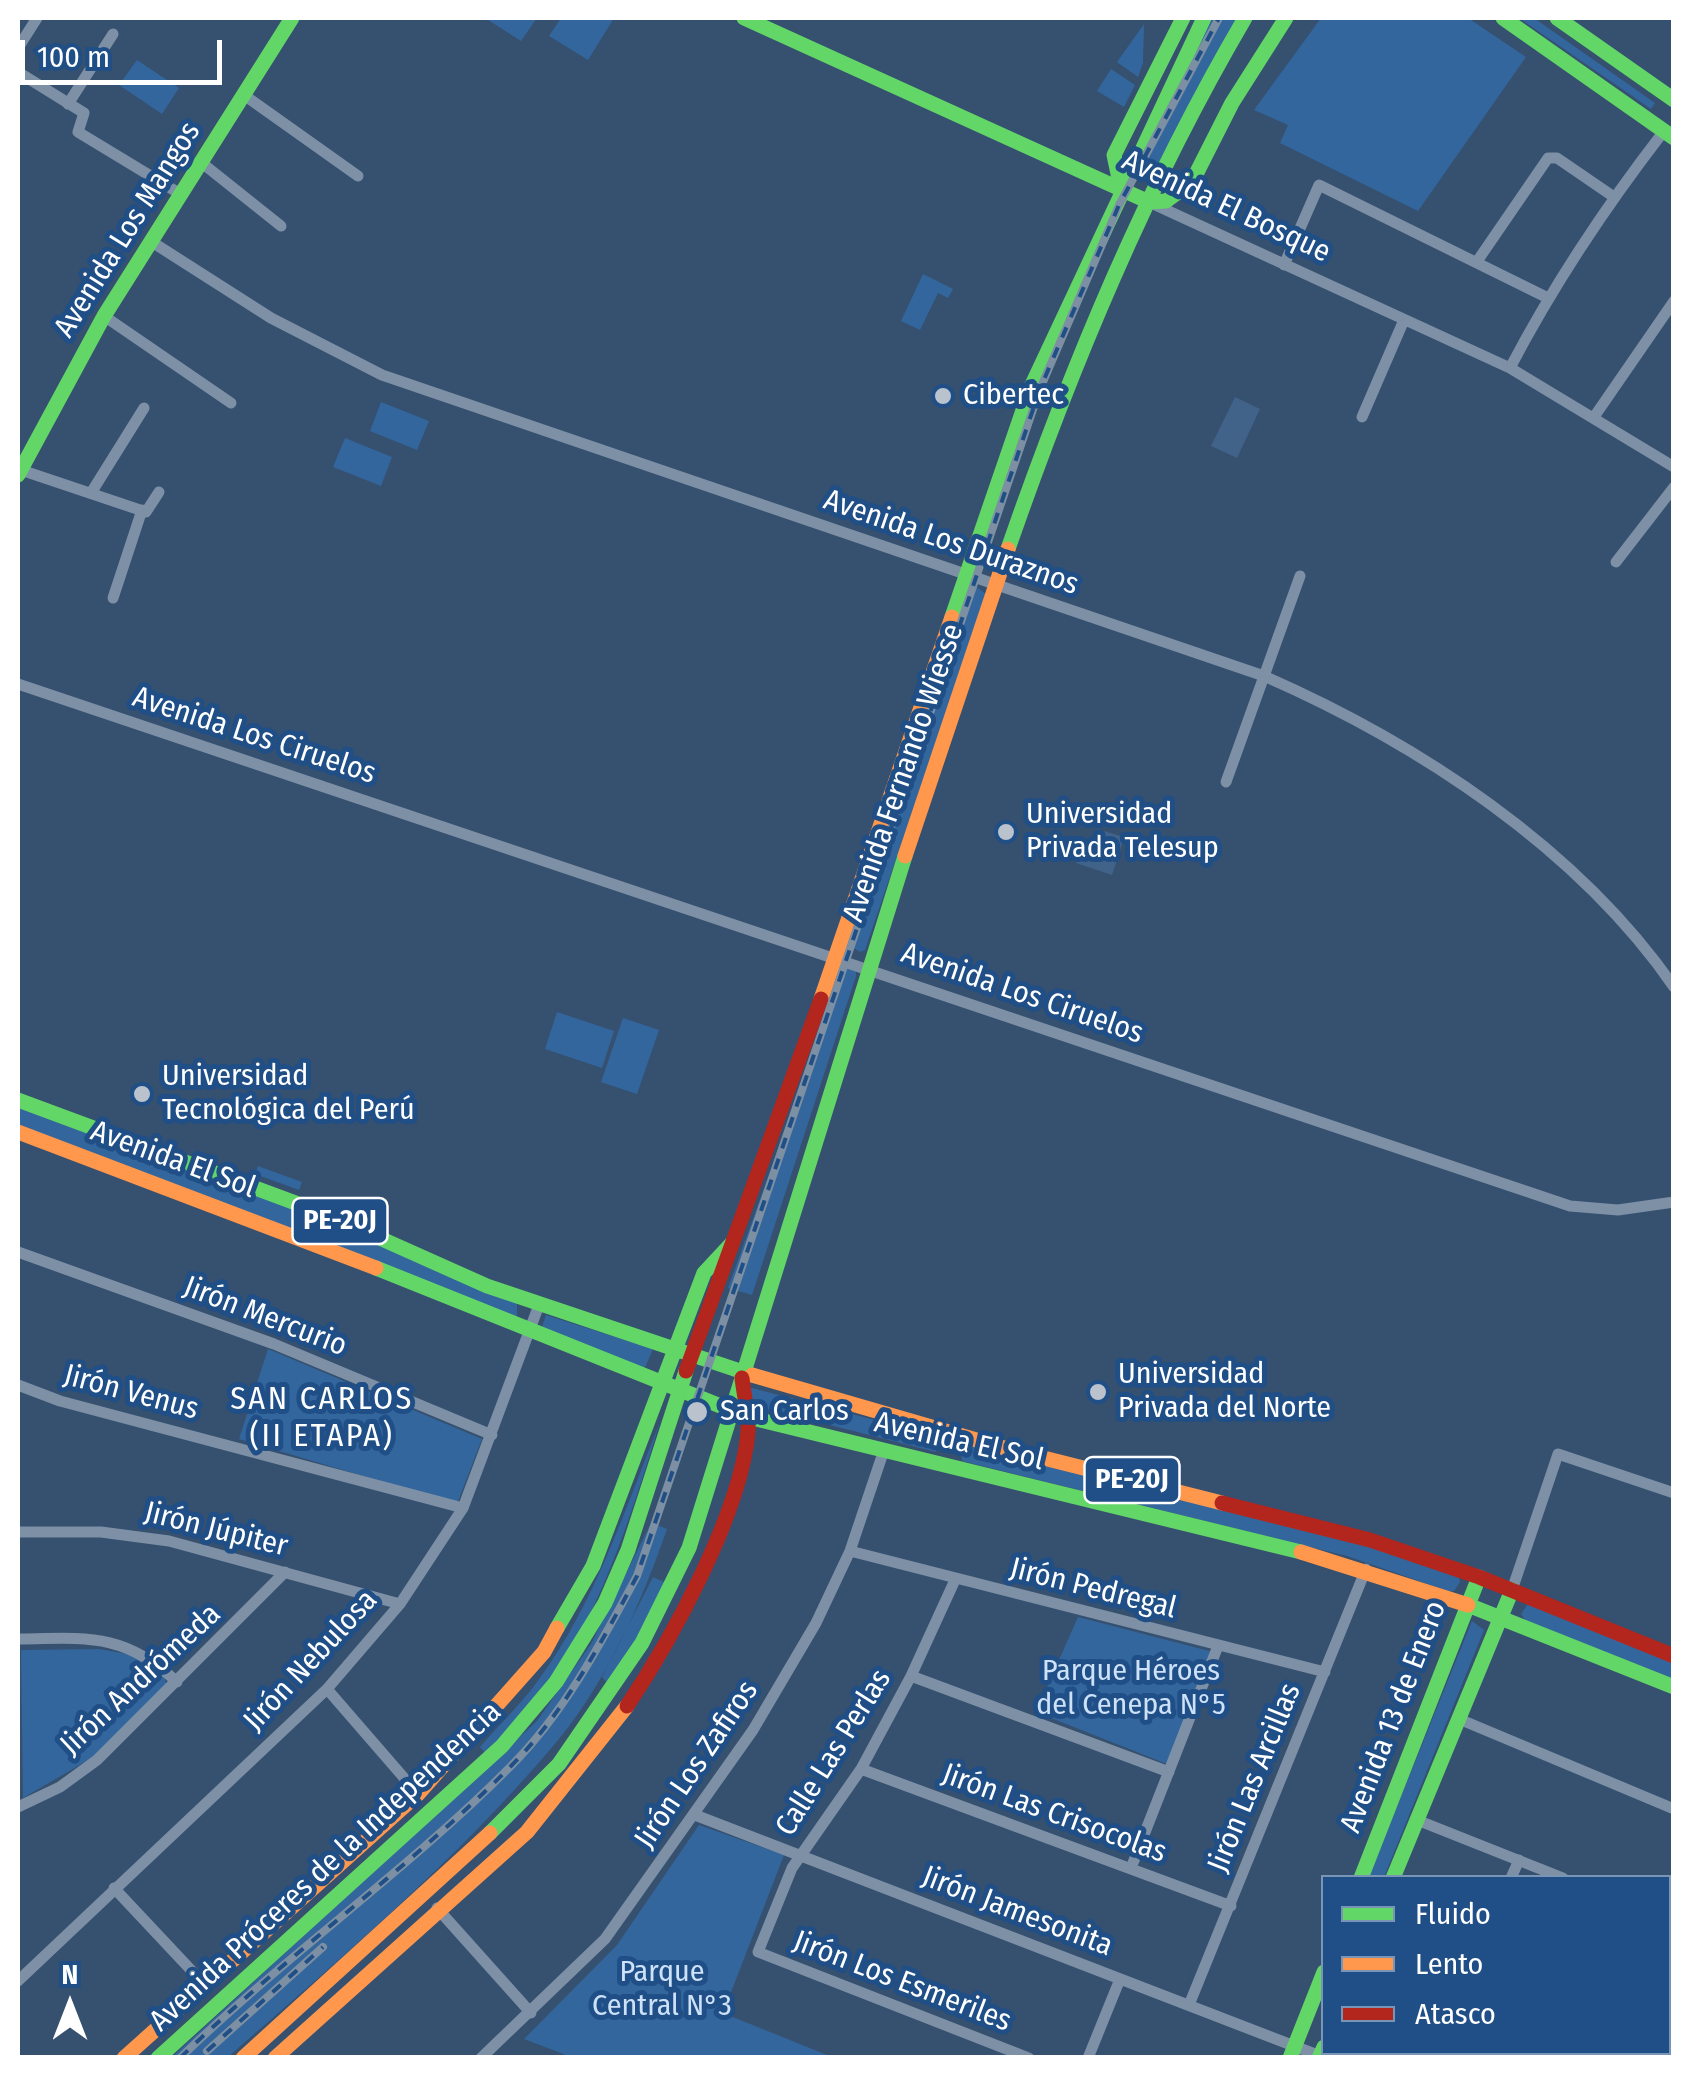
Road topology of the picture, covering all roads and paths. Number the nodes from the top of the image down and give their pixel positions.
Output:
1 (37, 18) edge
2 (292, 18) edge
3 (744, 18) edge
4 (1183, 18) edge
5 (1204, 18) edge
6 (1245, 18) edge
7 (1286, 18) edge
8 (1503, 18) edge
9 (1557, 18) edge
10 (113, 34) dead end
11 (18, 48) edge
12 (18, 72) edge
13 (244, 95) junction
14 (1674, 100) edge
15 (68, 104) junction
16 (1669, 135) edge
17 (202, 163) junction
18 (358, 176) dead end
19 (1121, 188) junction
20 (182, 195) junction
21 (1614, 197) junction
22 (1149, 202) junction
23 (281, 226) dead end
24 (152, 242) junction
25 (1478, 260) junction
26 (1284, 264) junction
27 (1072, 295) junction
28 (1548, 298) junction
29 (1674, 301) edge
30 (1099, 307) junction
31 (104, 316) junction
32 (1404, 320) junction
33 (1510, 368) junction
34 (231, 403) dead end
35 (144, 408) dead end
36 (1362, 417) dead end
37 (1594, 417) junction
38 (1674, 467) edge
39 (18, 472) edge
40 (998, 487) junction
41 (1674, 487) edge
42 (159, 492) dead end
43 (92, 494) junction
44 (1026, 497) junction
45 (142, 510) junction
46 (1616, 562) dead end
47 (968, 575) junction
48 (1300, 576) dead end
49 (996, 586) junction
50 (113, 598) dead end
51 (1264, 676) junction
52 (18, 684) edge
53 (1226, 782) dead end
54 (836, 958) junction
55 (866, 968) junction
56 (1674, 987) edge
57 (18, 1100) edge
58 (18, 1132) edge
59 (1674, 1202) edge
60 (18, 1252) edge
61 (540, 1305) junction
62 (529, 1332) junction
63 (682, 1354) junction
64 (741, 1373) junction
65 (18, 1385) edge
66 (661, 1385) junction
67 (678, 1391) junction
68 (730, 1408) junction
69 (748, 1418) junction
70 (954, 1433) junction
71 (492, 1436) junction
72 (883, 1453) junction
73 (947, 1468) junction
74 (1674, 1493) edge
75 (463, 1508) junction
76 (18, 1532) edge
77 (850, 1552) junction
78 (1366, 1569) junction
79 (286, 1572) junction
80 (1479, 1576) junction
81 (955, 1580) junction
82 (1512, 1590) junction
83 (400, 1604) junction
84 (1468, 1605) junction
85 (1501, 1616) junction
86 (18, 1639) edge
87 (1218, 1646) junction
88 (1674, 1656) edge
89 (1325, 1672) junction
90 (911, 1676) junction
91 (177, 1682) junction
92 (1674, 1687) edge
93 (327, 1689) junction
94 (1459, 1719) junction
95 (861, 1769) junction
96 (1169, 1772) junction
97 (418, 1794) junction
98 (18, 1807) edge
99 (1674, 1809) edge
100 (696, 1815) junction
101 (1417, 1820) junction
102 (801, 1854) junction
103 (1518, 1860) junction
104 (1132, 1868) junction
105 (1362, 1875) edge
106 (1394, 1875) edge
107 (1513, 1875) edge
108 (1556, 1875) edge
109 (114, 1888) junction
110 (1230, 1906) junction
111 (438, 1908) junction
112 (758, 1952) joint
113 (1120, 1979) junction
114 (1321, 1980) edge
115 (18, 1981) edge
116 (206, 1986) junction
117 (1190, 2005) junction
118 (530, 2013) junction
119 (1292, 2052) edge
120 (1321, 2053) edge
121 (124, 2058) edge
122 (158, 2058) edge
123 (243, 2058) edge
124 (275, 2058) edge
125 (482, 2058) edge
126 (1029, 2058) edge
127 (1088, 2058) edge

1 - 11 street
2 - 13 main road, Avenida Los Mangos
3 - 19 main road, Avenida El Bosque
4 - 19 main road, Avenida Fernando Wiesse
5 - 19 main road, Avenida Fernando Wiesse
6 - 22 main road, Avenida Fernando Wiesse
7 - 22 main road
8 - 16 main road
9 - 14 main road
10 - 15 street
12 - 15 street
13 - 17 main road, Avenida Los Mangos
13 - 18 street
15 - 20 street
16 - 21 street
17 - 20 main road, Avenida Los Mangos
17 - 23 street
19 - 22 main road, Avenida El Bosque
19 - 27 main road, Avenida Fernando Wiesse
20 - 24 main road, Avenida Los Mangos
21 - 25 street
21 - 28 street
22 - 26 street, Avenida El Bosque
22 - 30 main road, Avenida Fernando Wiesse
24 - 31 main road, Avenida Los Mangos
24 - 47 street, Avenida Los Duraznos
25 - 26 street
25 - 28 street
26 - 32 street, Avenida El Bosque
27 - 30 main road
27 - 40 main road, Avenida Fernando Wiesse
28 - 33 street
29 - 37 street
30 - 44 main road, Avenida Fernando Wiesse
31 - 34 street
31 - 39 main road, Avenida Los Mangos
32 - 33 street, Avenida El Bosque
32 - 36 street
33 - 37 street, Avenida El Bosque
35 - 43 street
37 - 38 street, Avenida El Bosque
39 - 43 street
40 - 44 main road
40 - 47 main road, Avenida Fernando Wiesse
41 - 46 street
42 - 45 street
43 - 45 street
44 - 49 main road, Avenida Fernando Wiesse
45 - 50 street
47 - 49 street, Avenida Los Duraznos
47 - 54 main road, Avenida Fernando Wiesse
48 - 51 street
49 - 51 street, Avenida Los Duraznos
49 - 55 main road, Avenida Fernando Wiesse
51 - 53 street
51 - 56 street, Avenida Los Duraznos
52 - 54 street, Avenida Los Ciruelos
54 - 55 street, Avenida Los Ciruelos
54 - 63 main road, Avenida Fernando Wiesse
55 - 59 street, Avenida Los Ciruelos
55 - 64 main road, Avenida Fernando Wiesse
57 - 61 main road, Avenida El Sol / PE-20J
58 - 62 main road, Avenida El Sol / PE-20J
60 - 71 street, Jirón Mercurio
61 - 62 street, Jirón Nebulosa
61 - 63 main road, Avenida El Sol / PE-20J
62 - 66 main road, Avenida El Sol / PE-20J
62 - 71 street, Jirón Nebulosa
63 - 64 main road, Avenida El Sol / PE-20J
63 - 66 main road, Avenida Fernando Wiesse
63 - 67 main road, Avenida Fernando Wiesse
64 - 68 main road
64 - 69 main road
64 - 70 main road, Avenida El Sol / PE-20J
65 - 75 street, Jirón Venus
66 - 67 main road, Avenida El Sol / PE-20J
66 - 97 main road, Avenida Próceres de la Independencia
67 - 68 main road, Avenida El Sol / PE-20J
67 - 122 main road, Avenida Próceres de la Independencia
68 - 69 main road, Avenida El Sol / PE-20J
68 - 123 main road
69 - 72 main road, Avenida El Sol / PE-20J
69 - 111 main road
70 - 73 main road
70 - 80 main road, Avenida El Sol / PE-20J
71 - 75 street, Jirón Nebulosa
72 - 73 main road, Avenida El Sol / PE-20J
72 - 77 street, Jirón Los Zafiros
73 - 78 main road, Avenida El Sol / PE-20J
74 - 82 street
75 - 83 street, Jirón Nebulosa
76 - 79 street, Jirón Júpiter
77 - 81 street, Jirón Pedregal
77 - 100 street, Jirón Los Zafiros
78 - 84 main road, Avenida El Sol / PE-20J
78 - 89 street, Jirón Las Arcillas
79 - 83 street, Jirón Júpiter
79 - 91 street, Jirón Andrómeda
80 - 82 main road, Avenida El Sol / PE-20J
80 - 84 main road, Avenida 13 de Enero
81 - 87 street, Jirón Pedregal
81 - 90 street, Calle Las Perlas
82 - 85 main road, Avenida 13 de Enero
82 - 88 main road, Avenida El Sol / PE-20J
83 - 93 street, Jirón Nebulosa
84 - 85 main road, Avenida El Sol / PE-20J
84 - 105 main road, Avenida 13 de Enero
85 - 92 main road, Avenida El Sol / PE-20J
85 - 94 main road, Avenida 13 de Enero
86 - 91 street
87 - 89 street, Jirón Pedregal
87 - 96 street
89 - 110 street, Jirón Las Arcillas
90 - 95 street, Calle Las Perlas
90 - 96 street
91 - 98 street, Jirón Andrómeda
93 - 97 street
93 - 109 street, Jirón Nebulosa
94 - 99 street
94 - 101 main road, Avenida 13 de Enero
95 - 102 street, Calle Las Perlas
95 - 104 street, Jirón Las Crisocolas
96 - 104 street
97 - 116 main road, Avenida Próceres de la Independencia
100 - 102 street, Jirón Jamesonita
100 - 118 street, Jirón Los Zafiros
101 - 103 street
101 - 106 main road, Avenida 13 de Enero
102 - 112 street, Calle Las Perlas
102 - 113 street, Jirón Jamesonita
103 - 107 street
103 - 108 street
104 - 110 street, Jirón Las Crisocolas
109 - 115 street, Jirón Nebulosa
109 - 116 street
110 - 117 street, Jirón Las Arcillas
111 - 118 street
111 - 124 main road
112 - 126 street, Jirón Los Esmeriles
113 - 117 street, Jirón Jamesonita
113 - 127 street
114 - 119 main road
116 - 121 main road, Avenida Próceres de la Independencia
117 - 119 street, Jirón Jamesonita
118 - 125 street, Jirón Los Zafiros
119 - 120 street, Jirón Jamesonita

